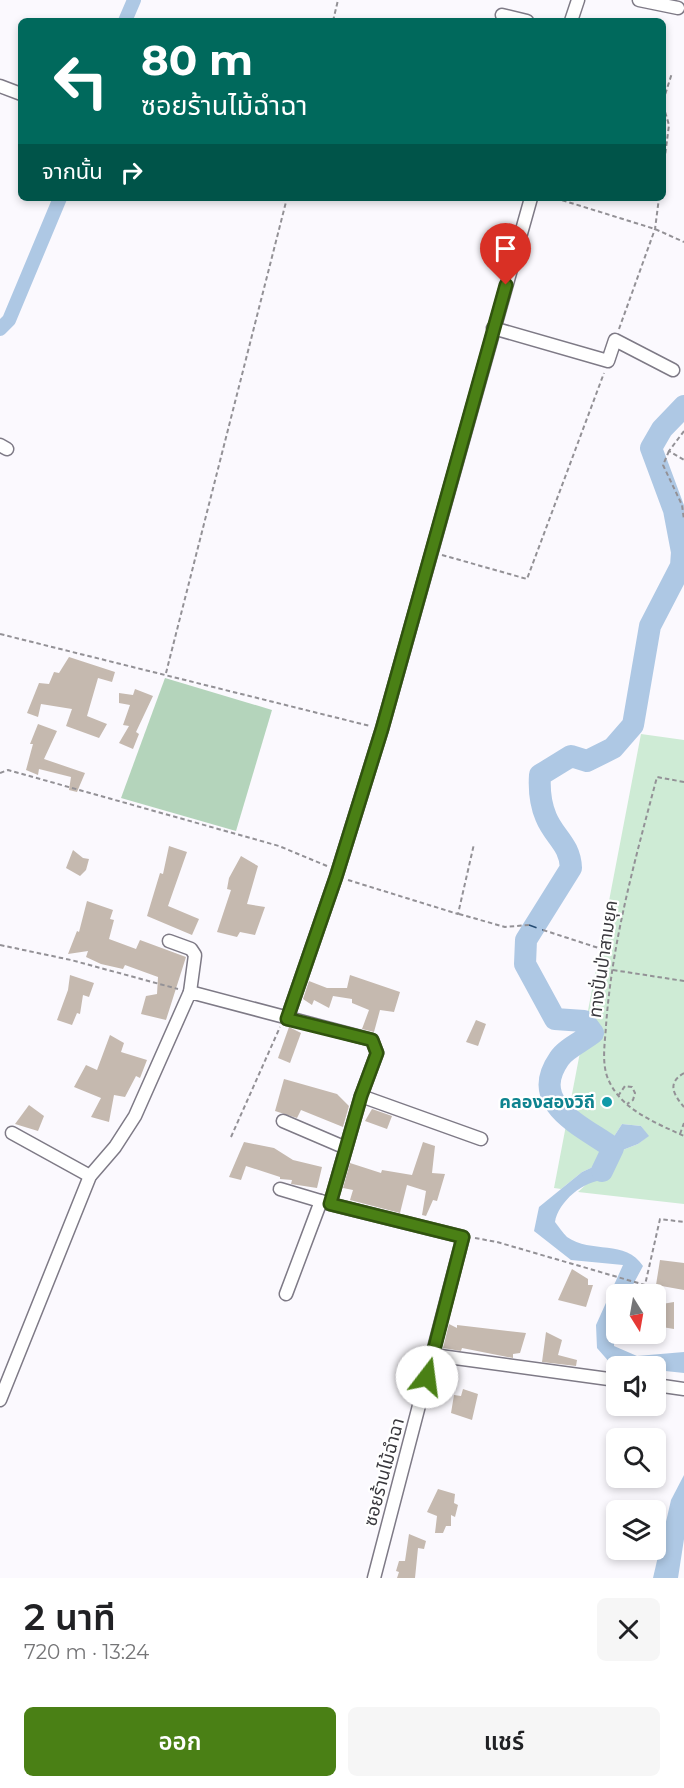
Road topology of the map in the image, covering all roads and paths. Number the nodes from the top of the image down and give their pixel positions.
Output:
1 (338, 0) edge
2 (578, 0) edge
3 (639, 0) edge
4 (678, 8) dead end
5 (502, 15) dead end
6 (334, 18) edge
7 (514, 18) edge
8 (572, 18) edge
9 (672, 73) dead end
10 (0, 86) edge
11 (18, 93) edge
12 (666, 93) edge
13 (666, 114) edge
14 (666, 148) edge
15 (286, 201) edge
16 (530, 201) edge
17 (565, 201) edge
18 (659, 201) edge
19 (655, 229) junction
20 (684, 242) edge
21 (493, 328) junction
22 (615, 340) junction
23 (608, 362) junction
24 (673, 370) dead end
25 (684, 431) edge
26 (669, 451) junction
27 (684, 460) edge
28 (684, 520) edge
29 (431, 552) junction
30 (0, 634) edge
31 (166, 673) junction
32 (382, 729) junction
33 (0, 772) edge
34 (684, 782) edge
35 (474, 844) dead end
36 (337, 874) junction
37 (458, 914) junction
38 (529, 925) dead end
39 (543, 930) dead end
40 (169, 941) dead end
41 (0, 945) edge
42 (614, 953) junction
43 (612, 969) junction
44 (684, 981) edge
45 (189, 992) junction
46 (285, 1018) junction
47 (684, 1073) edge
48 (361, 1096) junction
49 (618, 1096) junction
50 (626, 1104) junction
51 (684, 1107) edge
52 (283, 1121) dead end
53 (684, 1123) edge
54 (12, 1133) dead end
55 (680, 1134) junction
56 (684, 1136) edge
57 (231, 1137) dead end
58 (481, 1139) dead end
59 (346, 1148) junction
60 (90, 1176) junction
61 (280, 1188) dead end
62 (325, 1202) junction
63 (684, 1222) edge
64 (463, 1237) junction
65 (286, 1294) dead end
66 (433, 1355) junction
67 (606, 1379) edge
68 (666, 1386) edge
69 (684, 1389) edge
70 (0, 1400) edge
71 (374, 1578) edge

1 - 6 path
2 - 8 street
3 - 4 street
5 - 7 street
9 - 12 path
10 - 11 street
13 - 14 path
15 - 31 path
16 - 21 street
17 - 19 path
18 - 19 path
19 - 20 path
19 - 22 path
21 - 23 street
21 - 29 street
22 - 23 street
22 - 24 street
23 - 29 path
25 - 26 path
26 - 27 path
26 - 28 path
29 - 32 street
30 - 31 path
31 - 32 path
32 - 36 street
33 - 36 path
34 - 42 path, ทางปั่นป่าสามยุค
35 - 37 path
36 - 37 path
36 - 46 street
37 - 38 path
39 - 42 path
40 - 45 street
41 - 45 path
42 - 43 path, ทางปั่นป่าสามยุค
43 - 44 path
43 - 49 path, ทางปั่นป่าสามยุค
45 - 46 street
45 - 60 street
46 - 48 street
46 - 57 path
47 - 51 path
48 - 58 street
48 - 59 street
49 - 50 path, ทางปั่นป่าสามยุค
49 - 50 path
50 - 55 path, ทางปั่นป่าสามยุค
52 - 59 street
53 - 55 path
54 - 60 street
55 - 56 path, ทางปั่นป่าสามยุค
59 - 62 street
60 - 70 street
61 - 62 street
62 - 64 street
62 - 65 street
63 - 64 path
64 - 66 street, ซอยร้านไม้ฉำฉา
66 - 67 street
66 - 71 street, ซอยร้านไม้ฉำฉา
68 - 69 street

